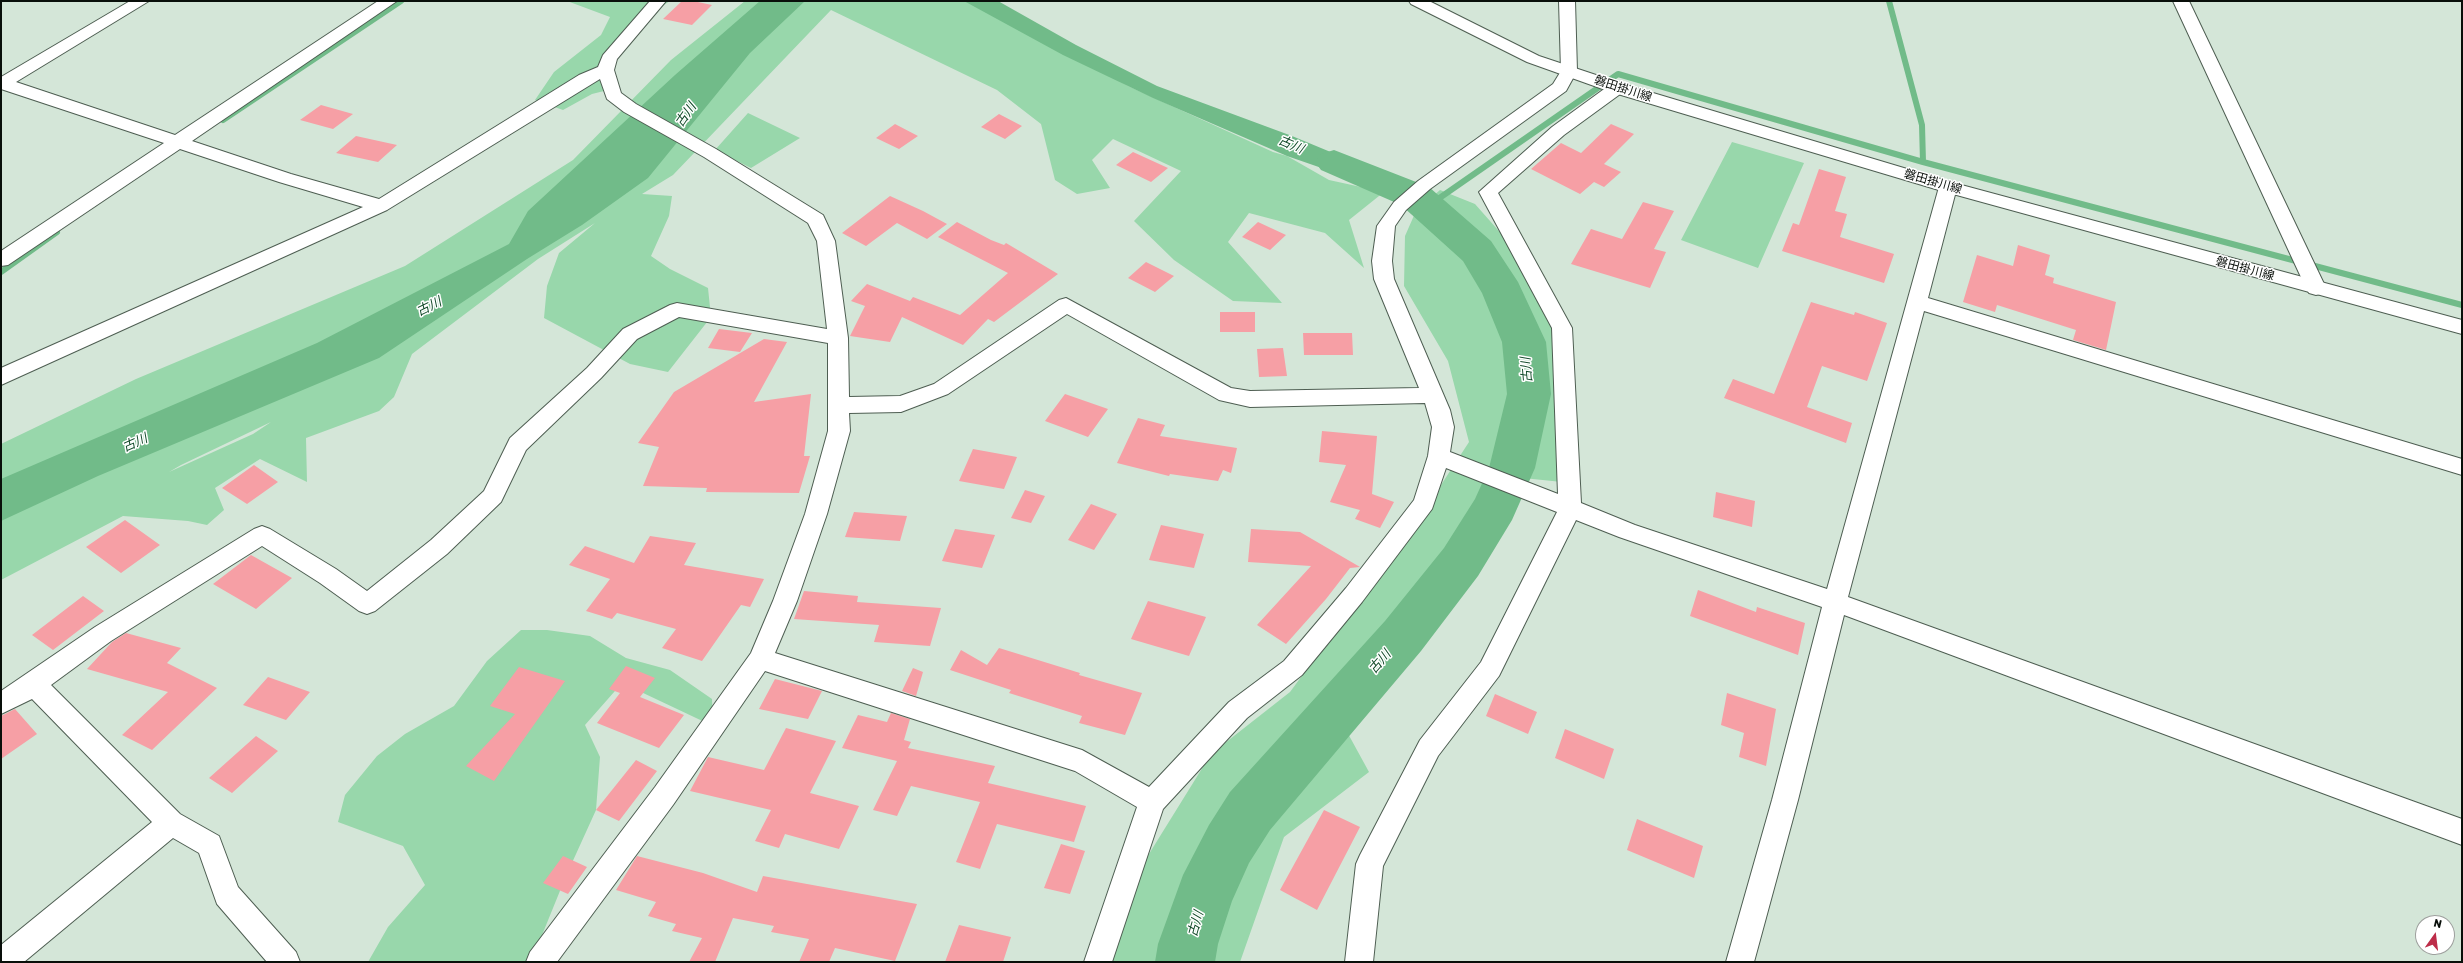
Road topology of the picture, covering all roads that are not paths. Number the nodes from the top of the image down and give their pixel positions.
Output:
1 (141, 1) edge
2 (389, 1) edge
3 (658, 1) edge
4 (1417, 1) edge
5 (1567, 1) edge
6 (2181, 1) edge
7 (606, 70) junction
8 (1569, 71) junction
9 (1, 83) edge
10 (1618, 88) junction
11 (178, 141) junction
12 (1948, 187) junction
13 (381, 206) junction
14 (1, 260) edge
15 (2316, 288) junction
16 (1918, 302) junction
17 (2462, 327) edge
18 (838, 338) junction
19 (1, 377) edge
20 (1431, 395) junction
21 (840, 405) junction
22 (1446, 458) junction
23 (2462, 467) edge
24 (1570, 509) junction
25 (1835, 602) junction
26 (760, 659) junction
27 (33, 684) junction
28 (1, 704) edge
29 (1152, 802) junction
30 (171, 823) junction
31 (2462, 832) edge
32 (2, 962) edge
33 (286, 962) edge
34 (540, 962) edge
35 (1098, 962) edge
36 (1359, 962) edge
37 (1740, 962) edge

1 - 9 street
2 - 11 street
3 - 7 street
4 - 8 street, 磐田掛川線
5 - 8 street
6 - 15 street
7 - 13 street
7 - 18 street
8 - 10 street, 磐田掛川線
8 - 20 street
9 - 11 street
10 - 12 street, 磐田掛川線
10 - 24 street
11 - 13 street
11 - 14 street
12 - 15 street, 磐田掛川線
12 - 16 street
13 - 19 street
15 - 17 street, 磐田掛川線
16 - 23 street
16 - 25 street
18 - 21 street
18 - 27 street
20 - 21 street
20 - 22 street
21 - 26 street
22 - 24 street
22 - 29 street
24 - 25 street
24 - 36 street
25 - 31 street
25 - 37 street
26 - 29 street
26 - 34 street
27 - 28 street
27 - 30 street
29 - 35 street
30 - 32 street
30 - 33 street

